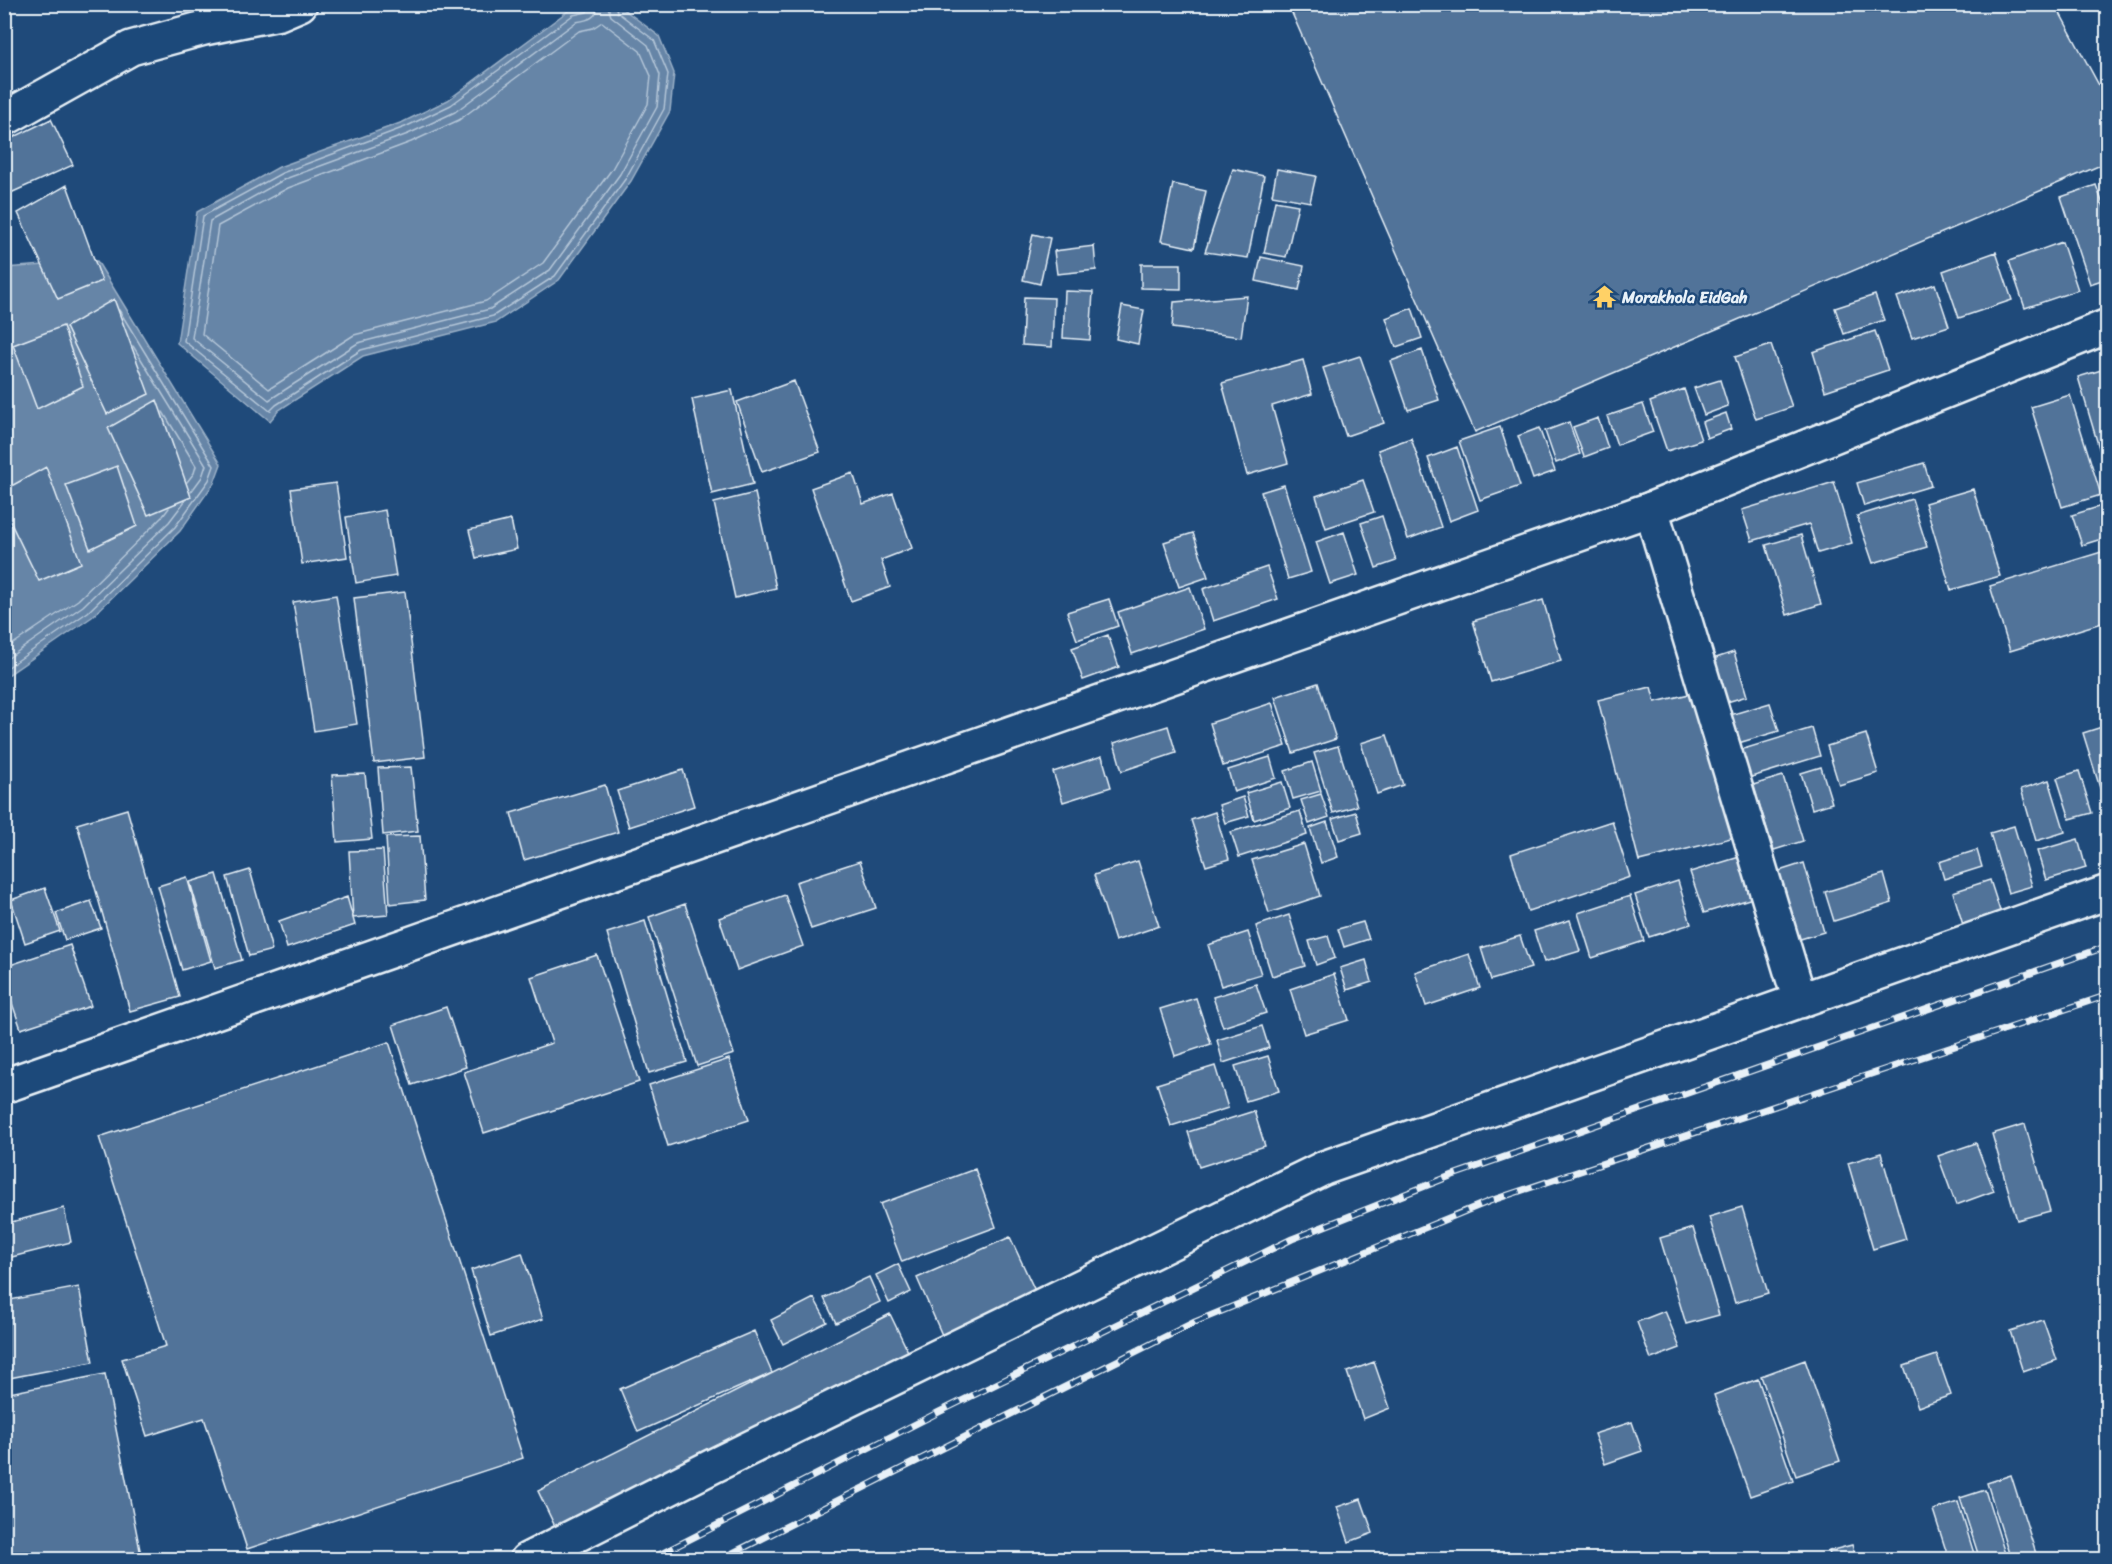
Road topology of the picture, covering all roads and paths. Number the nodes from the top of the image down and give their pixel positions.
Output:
1 (300, 4) edge
2 (4, 119) edge
3 (2108, 326) edge
4 (1651, 508) junction
5 (2108, 892) edge
6 (1800, 1001) junction
7 (4, 1086) edge
8 (527, 1560) edge

1 - 2 street
3 - 4 street
4 - 6 street
4 - 7 street
5 - 6 street
6 - 8 street

